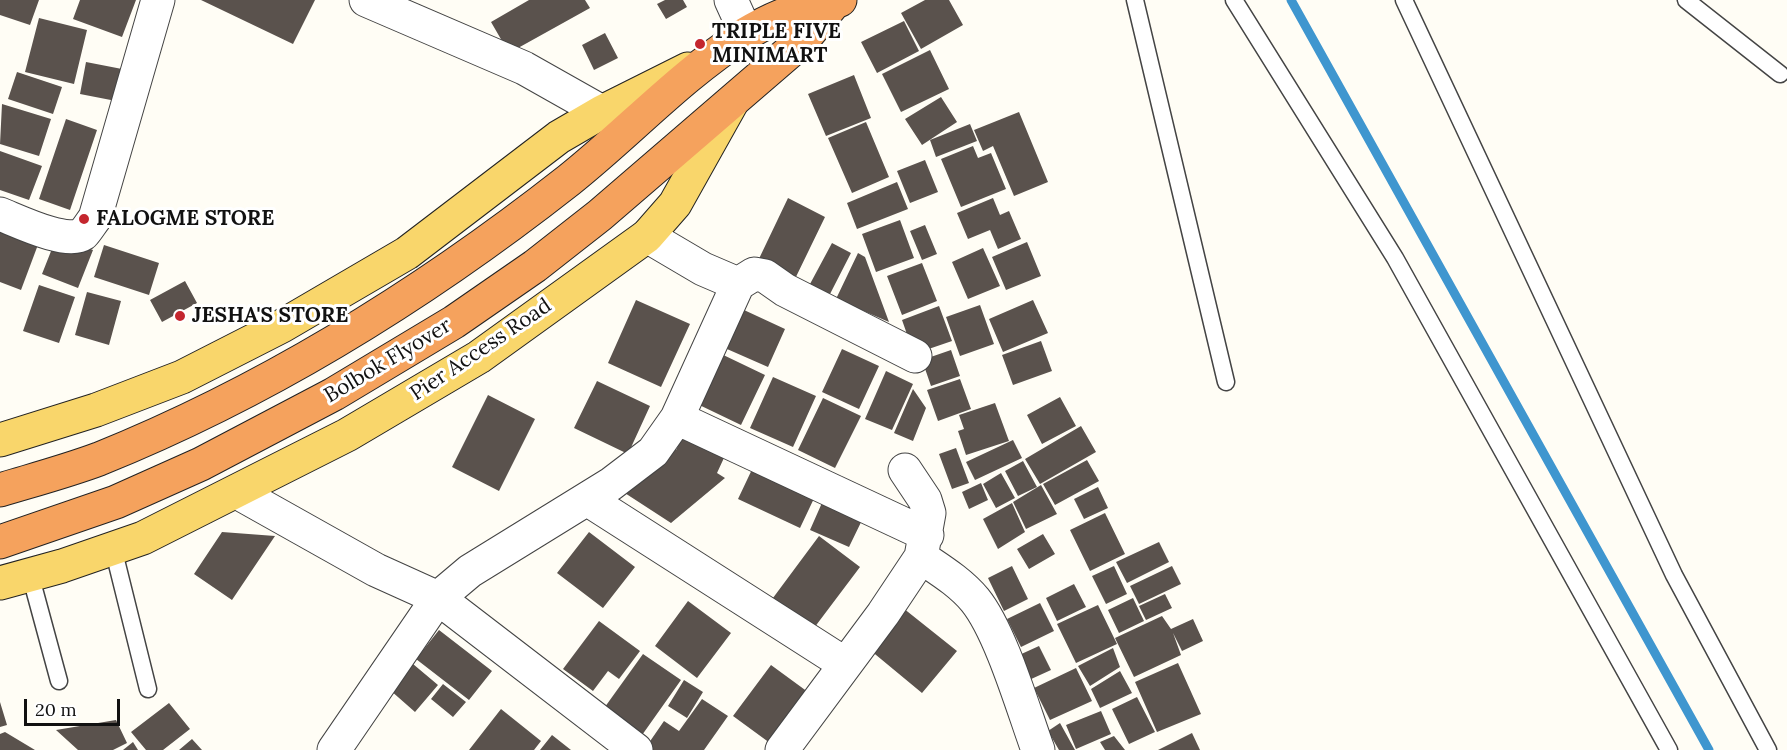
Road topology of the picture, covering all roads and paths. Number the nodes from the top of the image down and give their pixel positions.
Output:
1 (158, 0) edge
2 (366, 0) edge
3 (731, 0) edge
4 (1135, 0) edge
5 (1234, 0) edge
6 (1404, 0) edge
7 (1686, 0) edge
8 (836, 2) edge
9 (746, 33) junction
10 (711, 58) junction
11 (1780, 74) dead end
12 (731, 104) junction
13 (602, 112) junction
14 (0, 214) edge
15 (647, 236) junction
16 (738, 284) junction
17 (915, 356) dead end
18 (1226, 382) dead end
19 (677, 418) junction
20 (0, 440) edge
21 (905, 470) dead end
22 (0, 490) edge
23 (237, 492) junction
24 (587, 499) junction
25 (0, 542) edge
26 (924, 546) junction
27 (113, 548) junction
28 (15, 578) edge
29 (438, 598) junction
30 (844, 664) junction
31 (59, 681) dead end
32 (148, 689) dead end
33 (343, 747) edge
34 (636, 750) edge
35 (782, 750) edge
36 (1038, 750) edge
37 (1669, 750) edge
38 (1768, 750) edge

1 - 14 street
2 - 13 street
3 - 9 street
4 - 18 lane
5 - 37 lane
6 - 38 lane
7 - 11 lane
8 - 9 highway, Pier Access Road
8 - 12 highway, Pier Access Road
9 - 10 highway, Pier Access Road
10 - 13 main road, Pier Access Road
10 - 22 highway, Bolbok Flyover
12 - 15 main road, Pier Access Road
12 - 25 highway, Bolbok Flyover
13 - 20 main road, Pier Access Road
15 - 16 street
15 - 23 main road, Pier Access Road
16 - 17 street
16 - 19 street
19 - 24 street
19 - 26 street
21 - 26 street
23 - 27 main road, Pier Access Road
23 - 29 street
24 - 29 street
24 - 30 street
26 - 30 street
26 - 36 street
27 - 28 main road, Pier Access Road
27 - 32 lane
28 - 31 lane
29 - 33 street
29 - 34 street
30 - 35 street

